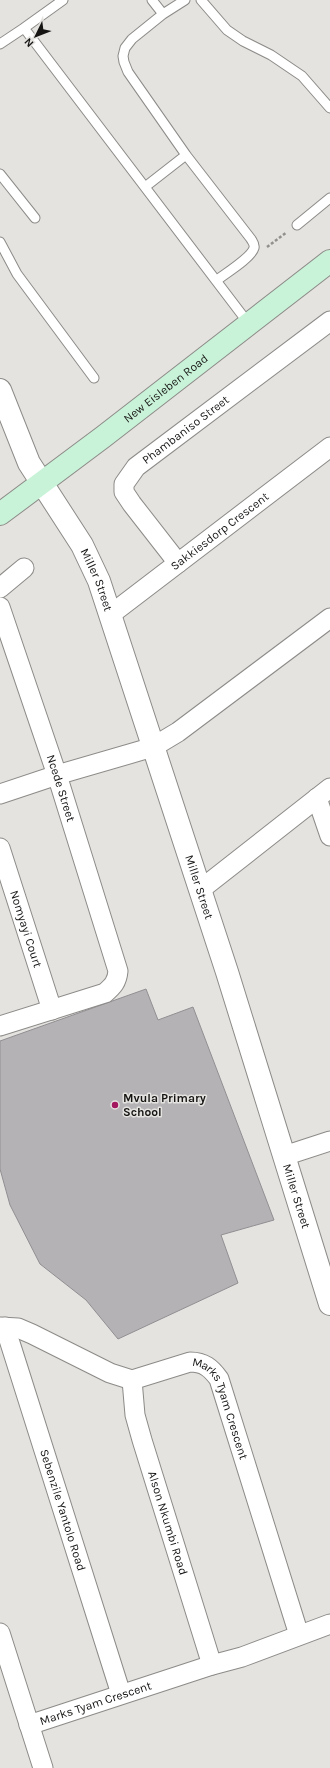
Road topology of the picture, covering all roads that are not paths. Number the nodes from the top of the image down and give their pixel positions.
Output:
1 (63, 0) edge
2 (152, 0) edge
3 (185, 0) edge
4 (201, 0) edge
5 (163, 14) junction
6 (24, 28) junction
7 (0, 44) edge
8 (330, 108) edge
9 (186, 155) junction
10 (0, 174) edge
11 (145, 187) junction
12 (330, 198) edge
13 (35, 218) dead end
14 (297, 225) road end
15 (0, 242) edge
16 (330, 261) edge
17 (217, 280) junction
18 (330, 322) edge
19 (249, 324) junction
20 (94, 378) dead end
21 (0, 390) edge
22 (330, 447) edge
23 (40, 483) junction
24 (0, 514) edge
25 (178, 563) junction
26 (24, 568) dead end
27 (0, 588) edge
28 (0, 607) edge
29 (110, 615) junction
30 (330, 618) edge
31 (153, 747) junction
32 (56, 774) junction
33 (324, 793) edge
34 (0, 794) edge
35 (330, 836) edge
36 (0, 848) edge
37 (200, 890) junction
38 (52, 1010) junction
39 (0, 1026) edge
40 (330, 1141) edge
41 (284, 1156) junction
42 (330, 1304) edge
43 (2, 1327) edge
44 (132, 1380) junction
45 (330, 1624) edge
46 (0, 1633) edge
47 (299, 1635) junction
48 (212, 1665) junction
49 (121, 1694) junction
50 (29, 1724) junction
51 (43, 1768) edge

1 - 6 lane
2 - 5 lane
3 - 5 lane
4 - 8 lane
5 - 9 lane
6 - 7 lane
6 - 11 lane
9 - 11 lane
9 - 17 lane
10 - 13 lane
11 - 17 lane
12 - 14 lane
15 - 20 lane
16 - 19 main road, New Eisleben Road
17 - 19 lane
18 - 25 street, Phambaniso Street
19 - 23 main road, New Eisleben Road
21 - 23 street, Miller Street
22 - 25 street, Sakkiesdorp Crescent
23 - 24 main road, New Eisleben Road
23 - 29 street, Miller Street
25 - 29 street, Sakkiesdorp Crescent
26 - 27 street
28 - 32 street, Ncede Street
29 - 31 street, Miller Street
30 - 31 street
31 - 32 street
31 - 37 street, Miller Street
32 - 34 street
32 - 38 street, Ncede Street
33 - 35 street
33 - 37 street
36 - 38 street, Nomyayi Court
37 - 41 street, Miller Street
38 - 39 street
40 - 41 street
41 - 42 street, Miller Street
43 - 44 street
43 - 49 street, Sebenzile Yantolo Road
44 - 47 street, Marks Tyam Crescent
44 - 48 street, Alson Nkumbi Road
45 - 47 street, Marks Tyam Crescent
46 - 50 street
47 - 48 street, Marks Tyam Crescent
48 - 49 street, Marks Tyam Crescent
49 - 50 street, Marks Tyam Crescent
50 - 51 street

